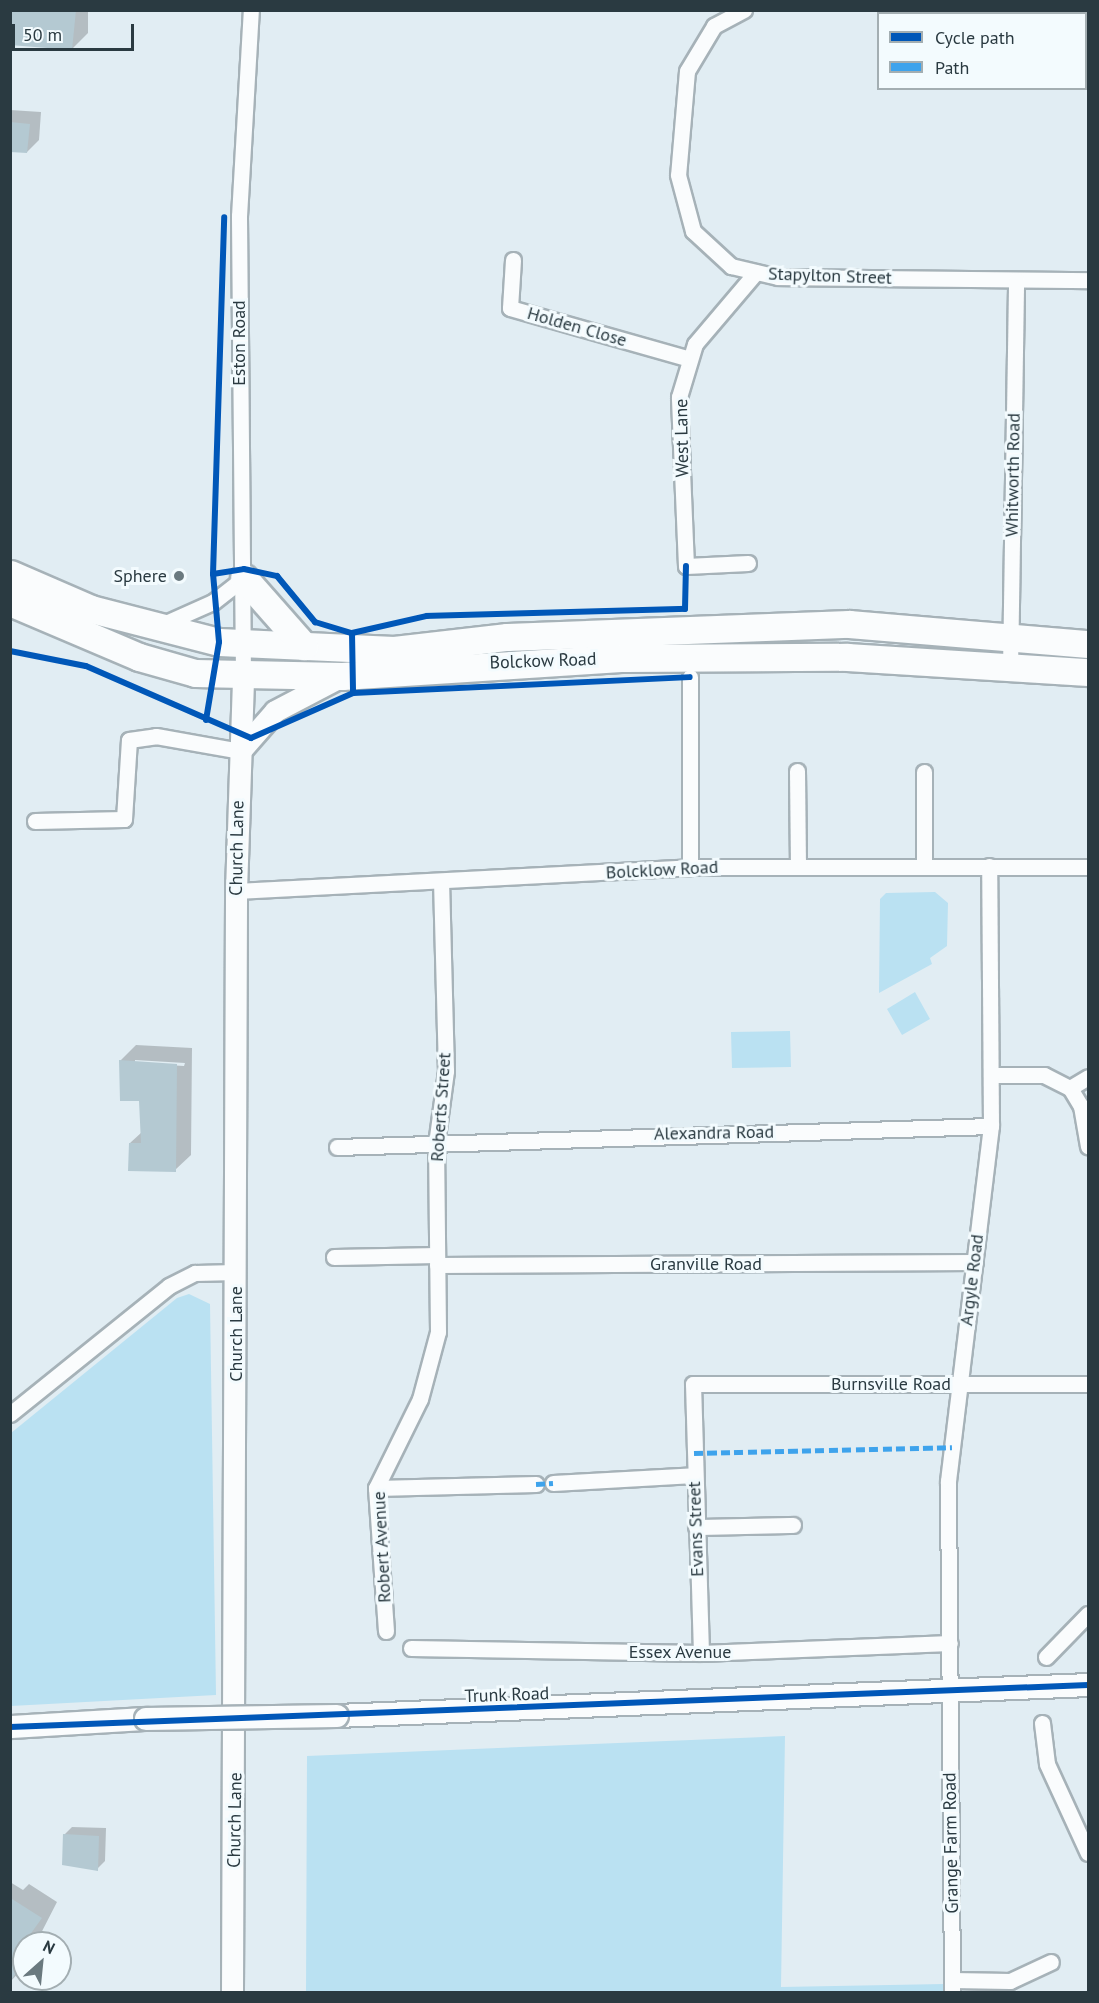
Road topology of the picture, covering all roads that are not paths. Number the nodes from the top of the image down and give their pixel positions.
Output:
1 (250, 10) edge
2 (744, 10) edge
3 (513, 260) dead end
4 (756, 272) junction
5 (1016, 280) junction
6 (1089, 280) edge
7 (690, 360) junction
8 (748, 563) dead end
9 (10, 574) edge
10 (244, 578) junction
11 (10, 602) edge
12 (155, 627) junction
13 (1010, 637) junction
14 (245, 643) junction
15 (1089, 644) edge
16 (304, 646) junction
17 (1010, 669) junction
18 (1089, 672) edge
19 (243, 676) junction
20 (342, 676) junction
21 (690, 677) dead end
22 (240, 751) junction
23 (797, 771) dead end
24 (924, 772) dead end
25 (35, 821) dead end
26 (989, 866) junction
27 (690, 867) junction
28 (798, 867) junction
29 (924, 867) junction
30 (1089, 867) edge
31 (441, 882) junction
32 (236, 891) junction
33 (993, 1075) junction
34 (1089, 1077) edge
35 (1070, 1088) junction
36 (991, 1126) junction
37 (436, 1144) junction
38 (1089, 1146) edge
39 (337, 1147) dead end
40 (334, 1257) dead end
41 (437, 1260) junction
42 (975, 1262) junction
43 (236, 1272) junction
44 (438, 1332) joint
45 (693, 1384) joint
46 (958, 1384) junction
47 (1089, 1384) edge
48 (10, 1414) edge
49 (694, 1475) junction
50 (553, 1483) dead end
51 (536, 1484) dead end
52 (376, 1488) junction
53 (793, 1525) dead end
54 (696, 1527) junction
55 (1089, 1614) edge
56 (386, 1631) dead end
57 (950, 1643) junction
58 (411, 1648) dead end
59 (701, 1653) junction
60 (1046, 1657) dead end
61 (1089, 1684) edge
62 (1005, 1691) junction
63 (949, 1694) junction
64 (1089, 1696) edge
65 (1042, 1723) dead end
66 (10, 1727) edge
67 (1089, 1853) edge
68 (1051, 1962) dead end
69 (952, 1986) edge
70 (232, 1992) edge

1 - 10 street, Eston Road
2 - 4 street, Stapylton Street
3 - 7 street, Holden Close
4 - 5 street, Stapylton Street
4 - 7 street, West Lane
5 - 6 street, Stapylton Street
5 - 13 street, Whitworth Road
7 - 8 street, West Lane
9 - 12 highway, Bolckow Road
10 - 12 street
10 - 14 street, Eston Road
10 - 16 highway
11 - 19 highway, Bolckow Road
12 - 14 highway, Bolckow Road
13 - 15 highway, Bolckow Road
13 - 16 highway, Bolckow Road
13 - 17 street, Whitworth Road
14 - 16 highway, Bolckow Road
14 - 19 street, Eston Road
17 - 18 highway, Bolckow Road
17 - 20 highway, Bolckow Road
19 - 20 highway, Bolckow Road
19 - 22 street, Church Lane
20 - 22 street
21 - 27 street
22 - 25 street
22 - 32 street, Church Lane
23 - 28 street
24 - 29 street
26 - 29 street, Bolcklow Road
26 - 30 street, Bolcklow Road
26 - 33 street, Argyle Road
27 - 28 street, Bolcklow Road
27 - 31 street, Bolcklow Road
28 - 29 street, Bolcklow Road
31 - 32 street, Bolcklow Road
31 - 37 street, Roberts Street
32 - 43 street, Church Lane
33 - 35 street
33 - 36 street, Argyle Road
34 - 35 street
35 - 38 street
36 - 37 street, Alexandra Road
36 - 42 street, Argyle Road
37 - 39 street, Alexandra Road
37 - 41 street, Roberts Street
40 - 41 street, Granville Road
41 - 42 street, Granville Road
41 - 44 street, Roberts Street
42 - 46 street, Argyle Road
43 - 48 street
43 - 70 street, Church Lane
44 - 52 street, Robert Avenue
45 - 46 street, Burnsville Road
45 - 49 street, Evans Street
46 - 47 street, Burnsville Road
46 - 57 street, Argyle Road
49 - 50 street
49 - 54 street, Evans Street
51 - 52 street
52 - 56 street, Robert Avenue
53 - 54 street
54 - 59 street, Evans Street
55 - 60 street
57 - 59 street, Essex Avenue
57 - 63 street, Argyle Road
58 - 59 street, Essex Avenue
61 - 62 main road
62 - 63 main road, Trunk Road
62 - 64 main road
63 - 66 main road, Trunk Road, bridge
63 - 69 street, Grange Farm Road
65 - 67 street
68 - 69 street

